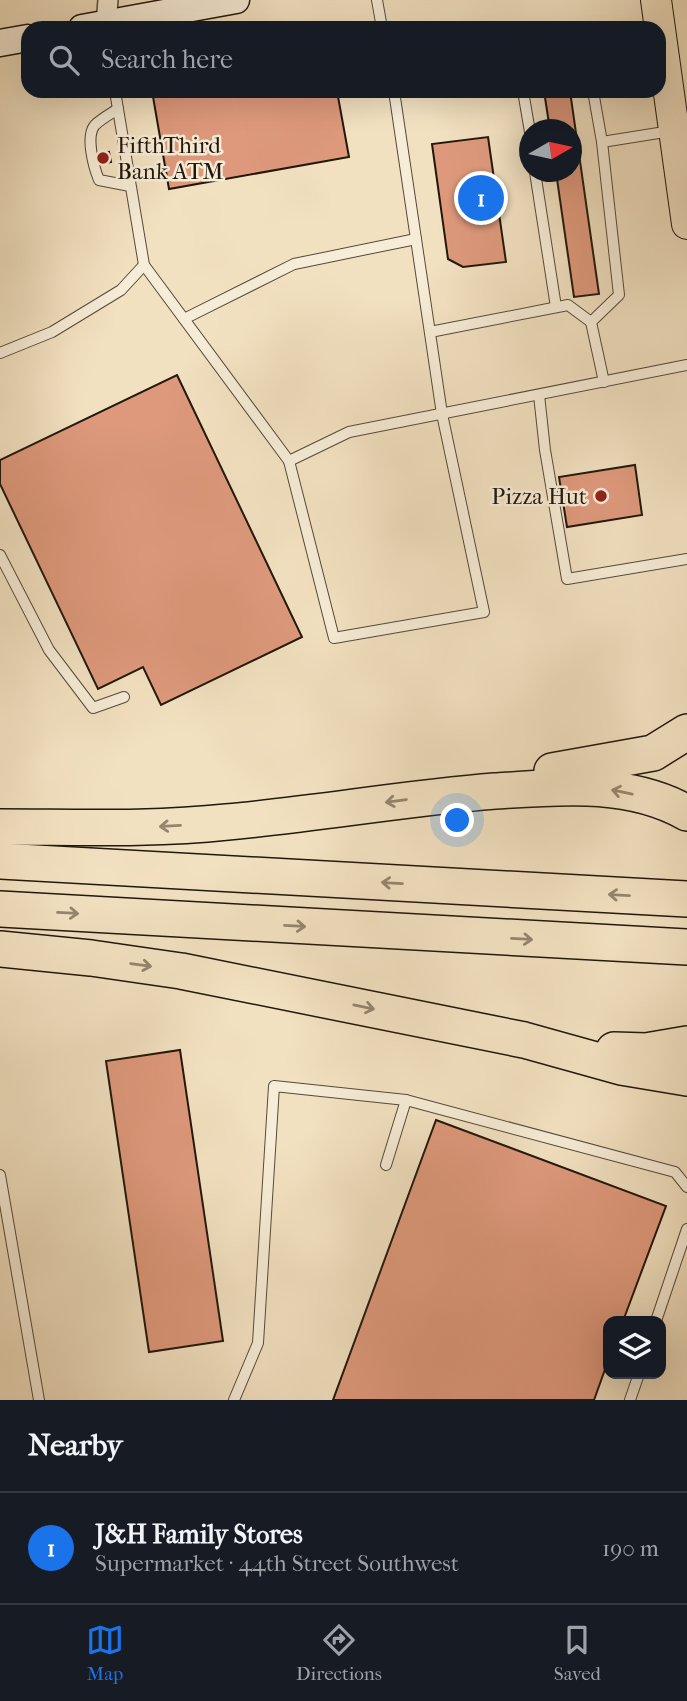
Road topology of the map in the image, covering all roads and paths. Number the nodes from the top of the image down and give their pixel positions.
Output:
1 (236, 0) edge
2 (377, 0) edge
3 (656, 0) edge
4 (101, 20) edge
5 (381, 21) edge
6 (659, 21) edge
7 (21, 39) edge
8 (0, 43) edge
9 (666, 72) edge
10 (116, 98) edge
11 (395, 98) edge
12 (524, 98) edge
13 (594, 98) edge
14 (118, 109) junction
15 (528, 119) edge
16 (674, 130) junction
17 (602, 142) junction
18 (537, 182) edge
19 (130, 186) junction
20 (687, 224) edge
21 (416, 239) junction
22 (144, 265) junction
23 (556, 307) junction
24 (184, 319) junction
25 (592, 322) junction
26 (430, 332) junction
27 (0, 353) edge
28 (687, 365) edge
29 (604, 382) junction
30 (539, 395) junction
31 (442, 414) junction
32 (289, 461) junction
33 (0, 555) edge
34 (687, 559) edge
35 (124, 697) dead end
36 (687, 732) edge
37 (432, 796) junction
38 (687, 813) edge
39 (0, 827) edge
40 (0, 861) edge
41 (687, 899) edge
42 (0, 909) edge
43 (687, 947) edge
44 (0, 949) edge
45 (524, 1040) junction
46 (687, 1044) edge
47 (687, 1078) edge
48 (406, 1100) junction
49 (386, 1165) dead end
50 (0, 1175) edge
51 (687, 1187) edge
52 (687, 1229) edge
53 (658, 1316) edge
54 (637, 1379) edge
55 (38, 1400) edge
56 (234, 1400) edge
57 (630, 1400) edge

1 - 4 main road
2 - 5 lane
3 - 6 main road
7 - 8 main road
9 - 16 main road
10 - 14 lane
11 - 21 lane
12 - 15 lane
13 - 17 lane
14 - 19 lane
14 - 19 lane
16 - 17 lane
16 - 20 main road
17 - 25 lane
18 - 23 lane
19 - 22 lane
21 - 24 lane
21 - 26 lane
22 - 24 lane
22 - 27 lane
23 - 25 lane
23 - 26 lane
24 - 32 lane
25 - 29 lane
26 - 31 lane
28 - 29 lane
29 - 30 lane
30 - 31 lane
30 - 34 lane
31 - 32 lane
31 - 32 lane
33 - 35 lane
36 - 37 highway
38 -> 37 highway
37 -> 39 highway
41 -> 40 highway
42 -> 43 highway
44 -> 45 highway
45 - 46 highway
45 - 47 highway
48 - 49 lane
48 - 51 lane
48 - 56 lane
50 - 55 lane
52 - 53 lane
54 - 57 lane

